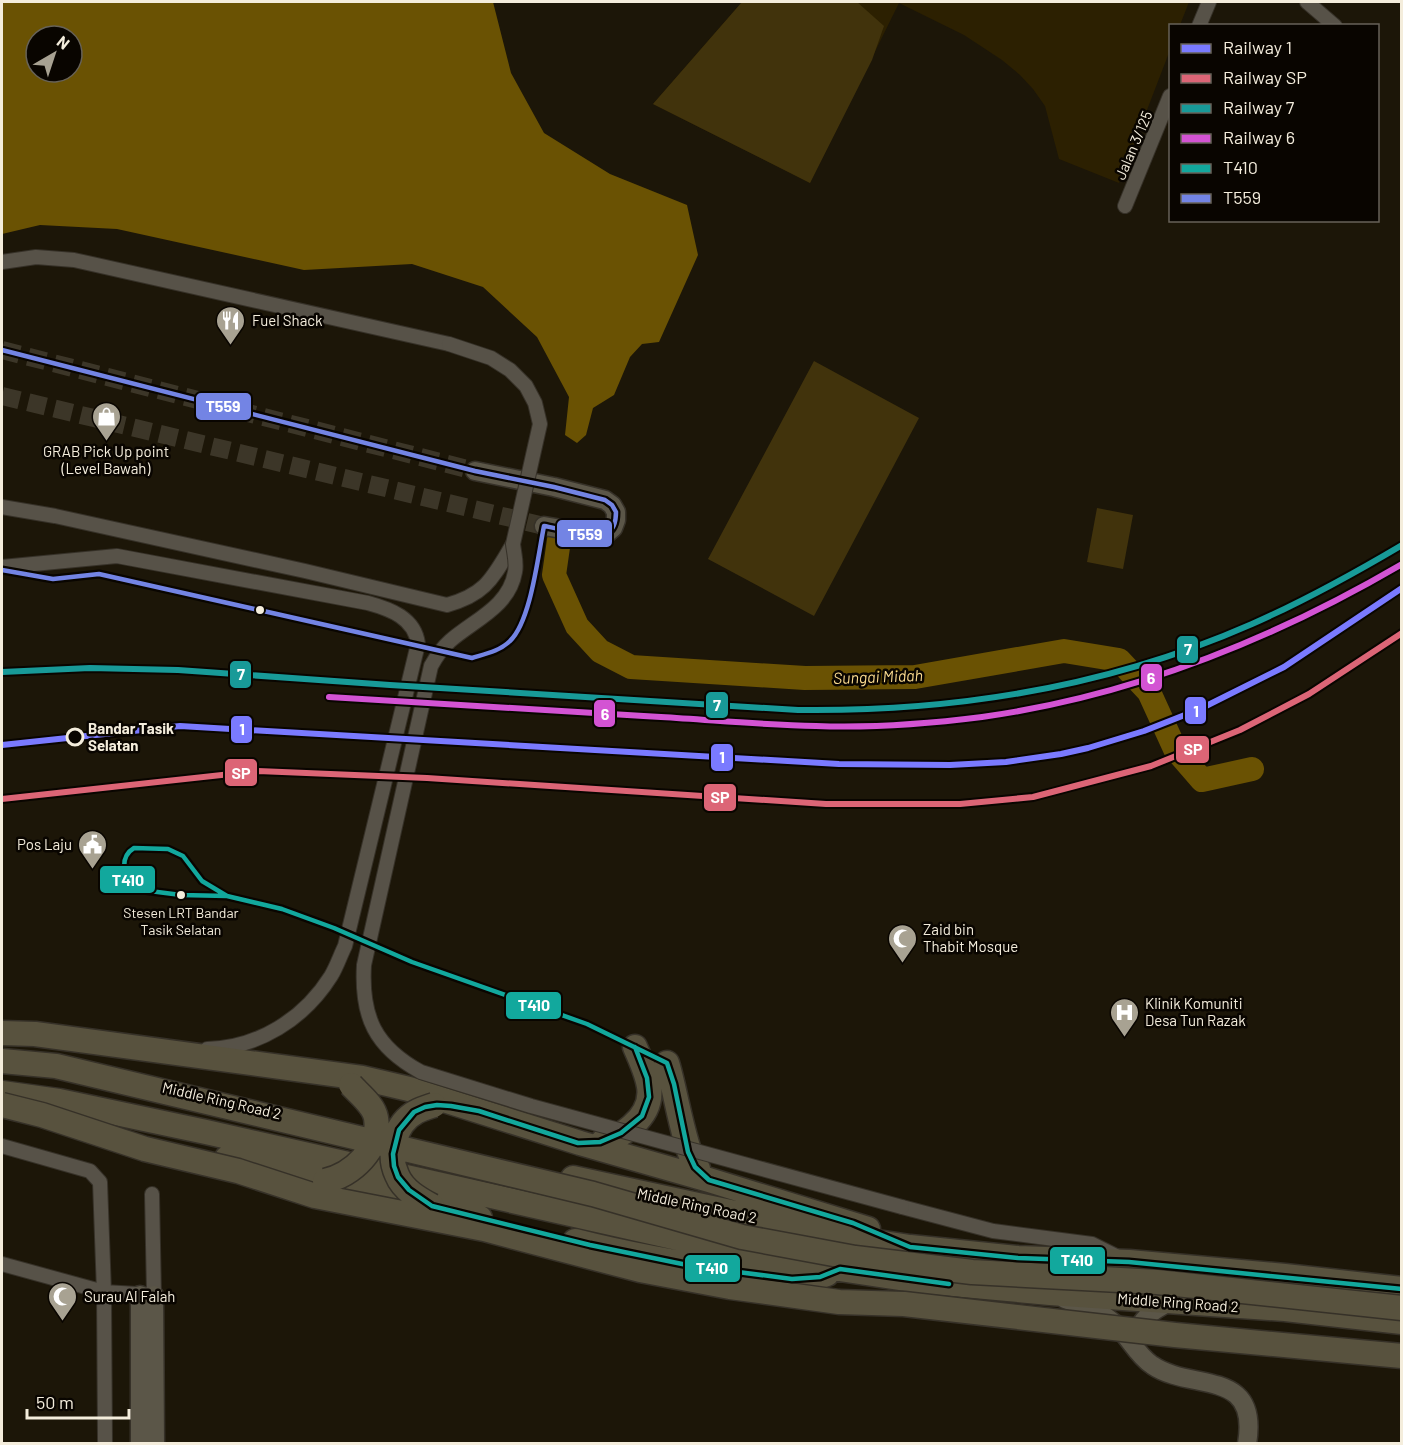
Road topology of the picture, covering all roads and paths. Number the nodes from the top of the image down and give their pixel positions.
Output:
1 (1209, 2) edge
2 (1307, 2) edge
3 (1323, 6) edge
4 (1200, 24) edge
5 (1334, 24) edge
6 (1169, 98) edge
7 (1125, 206) dead end
8 (2, 262) edge
9 (475, 471) tunnel mouth
10 (526, 482) junction
11 (2, 507) edge
12 (516, 519) dead end
13 (544, 526) tunnel mouth
14 (513, 544) junction
15 (2, 567) edge
16 (305, 571) junction
17 (368, 603) junction
18 (2, 1033) edge
19 (35, 1035) junction
20 (634, 1047) dead end
21 (2, 1060) edge
22 (667, 1063) dead end
23 (342, 1080) junction
24 (2, 1093) edge
25 (2, 1105) edge
26 (470, 1109) junction
27 (2, 1111) edge
28 (580, 1143) junction
29 (2, 1146) edge
30 (709, 1180) junction
31 (325, 1181) junction
32 (152, 1194) dead end
33 (432, 1206) junction
34 (910, 1246) junction
35 (1129, 1262) junction
36 (2, 1264) edge
37 (840, 1269) junction
38 (1401, 1289) edge
39 (104, 1292) junction
40 (1050, 1293) junction
41 (147, 1295) junction
42 (1171, 1301) junction
43 (1401, 1308) edge
44 (1401, 1322) edge
45 (1131, 1342) junction
46 (1401, 1356) edge
47 (147, 1422) junction
48 (105, 1443) edge
49 (140, 1443) edge
50 (155, 1443) edge
51 (1247, 1443) edge

1 - 4 street
2 - 3 street
3 - 5 street
6 - 7 street, Jalan 3/125
8 - 14 street, bridge
9 - 10 street
10 - 12 street
10 - 13 street
11 - 16 street
14 - 16 street
14 - 35 street, bridge
15 - 17 street
16 - 17 street
17 - 19 street
18 - 19 highway
19 - 23 highway
20 - 28 highway
21 - 34 highway, Middle Ring Road 2
21 - 43 highway, bridge
22 - 30 highway
23 - 26 highway
23 - 31 highway, bridge
24 - 37 highway, Middle Ring Road 2
25 - 46 highway, bridge
26 - 28 highway
26 - 33 highway, bridge
27 - 31 highway
28 - 30 highway
29 - 39 street
30 - 34 highway
31 - 33 highway, bridge
32 - 41 street
33 - 37 highway
34 - 35 highway, Middle Ring Road 2
35 - 38 highway, Middle Ring Road 2
36 - 39 street
37 - 40 highway, Middle Ring Road 2
39 - 41 street
39 - 48 street
40 - 42 highway, Middle Ring Road 2
40 - 45 street
41 - 47 street
42 - 44 highway, Middle Ring Road 2
42 - 45 street
45 - 51 street
47 - 49 street
47 - 50 street

